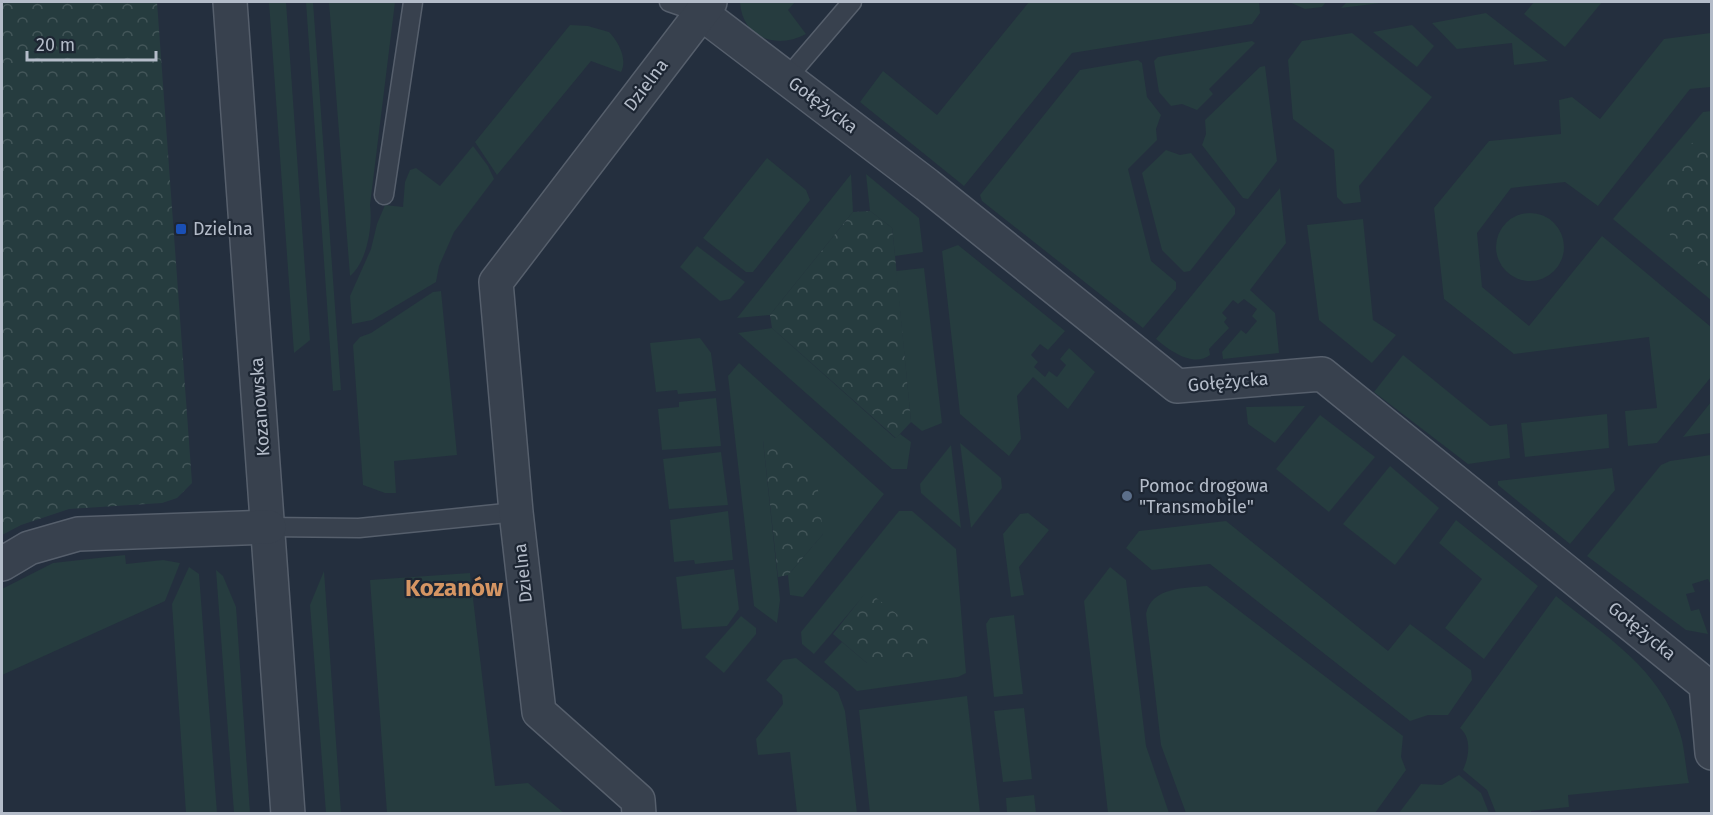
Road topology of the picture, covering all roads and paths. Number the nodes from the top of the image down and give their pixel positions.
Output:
1 (230, 2) edge
2 (413, 2) edge
3 (669, 2) edge
4 (852, 2) edge
5 (705, 7) edge
6 (787, 78) junction
7 (384, 195) dead end
8 (516, 512) junction
9 (269, 527) junction
10 (2, 564) edge
11 (1709, 682) edge
12 (1712, 753) edge
13 (288, 813) edge
14 (639, 813) edge

1 - 9 street, Kozanowska
2 - 7 lane
3 - 5 lane
4 - 6 lane
5 - 6 street, Gołężycka
5 - 8 street, Dzielna
6 - 11 street, Gołężycka
8 - 9 lane
8 - 14 street, Dzielna
9 - 10 street
9 - 13 street, Kozanowska
11 - 12 street, Gołężycka

